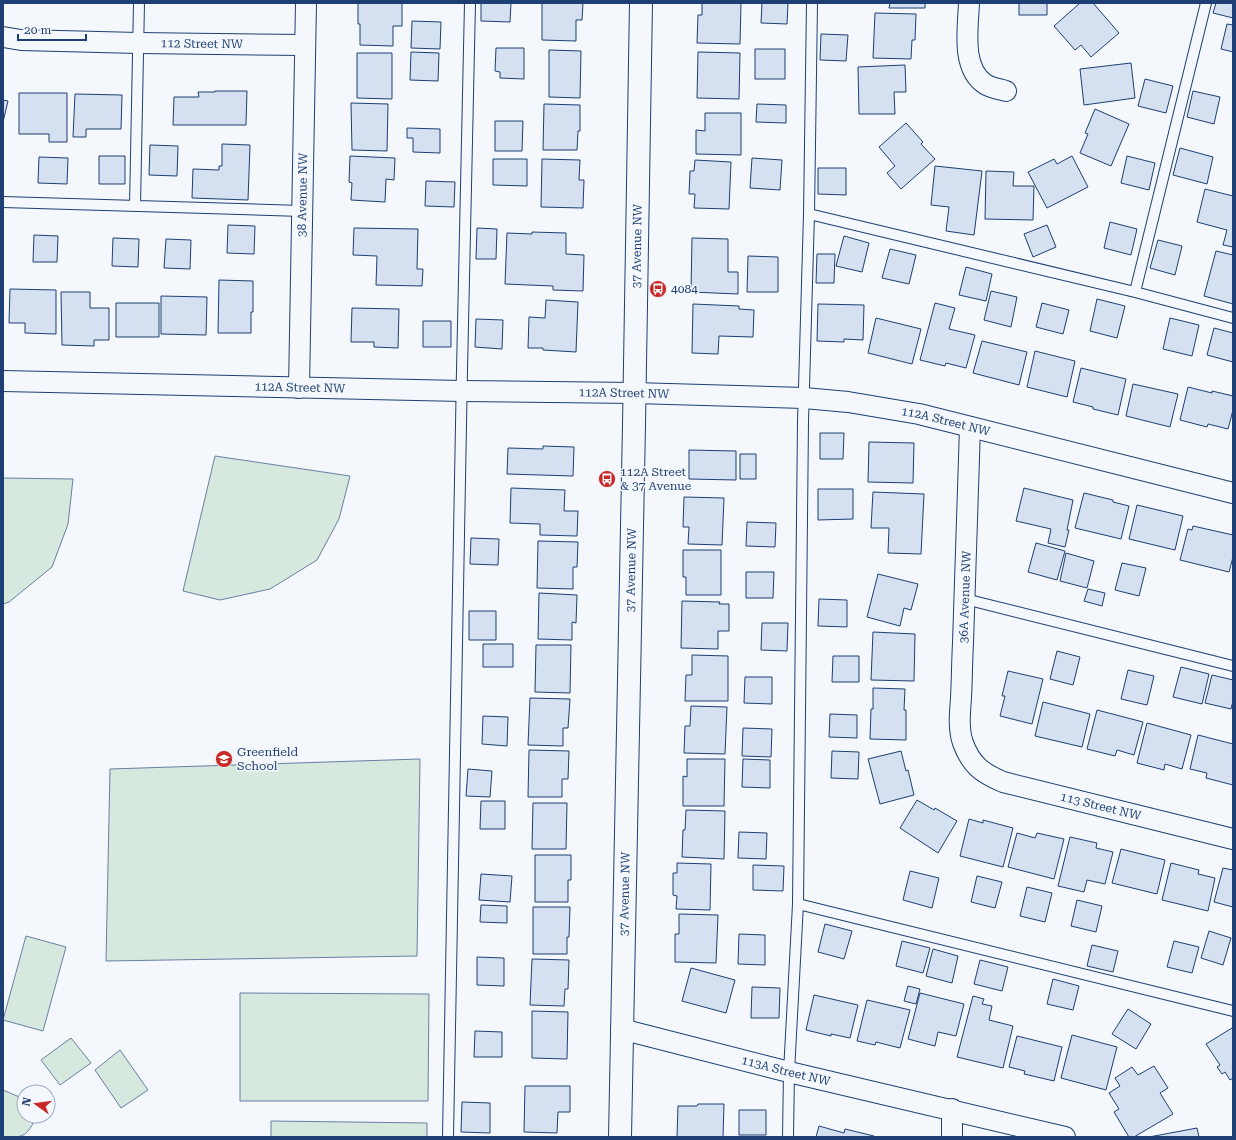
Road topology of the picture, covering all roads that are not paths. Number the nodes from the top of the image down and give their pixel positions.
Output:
1 (138, 3) edge
2 (306, 3) edge
3 (470, 3) edge
4 (641, 3) edge
5 (812, 3) edge
6 (969, 3) edge
7 (1206, 3) edge
8 (3, 37) edge
9 (138, 43) junction
10 (305, 45) junction
11 (1006, 91) dead end
12 (3, 202) edge
13 (135, 206) junction
14 (302, 212) junction
15 (809, 214) junction
16 (1135, 292) junction
17 (1233, 318) edge
18 (3, 381) edge
19 (299, 388) junction
20 (462, 391) junction
21 (634, 393) junction
22 (804, 398) junction
23 (970, 427) junction
24 (1233, 493) edge
25 (965, 599) junction
26 (1233, 666) edge
27 (974, 763) joint
28 (1233, 839) edge
29 (798, 904) junction
30 (1233, 1011) edge
31 (621, 1029) junction
32 (789, 1072) junction
33 (952, 1109) junction
34 (448, 1137) edge
35 (620, 1137) edge
36 (788, 1137) edge
37 (952, 1137) edge
38 (1065, 1137) edge

1 - 9 lane
2 - 10 street, 38 Avenue NW
3 - 20 lane
4 - 21 street, 37 Avenue NW
5 - 15 lane
6 - 11 street
7 - 16 lane
8 - 9 street, 112 Street NW
9 - 10 street, 112 Street NW
9 - 13 lane
10 - 14 street, 38 Avenue NW
12 - 13 lane
13 - 14 lane
14 - 19 street, 38 Avenue NW
15 - 16 lane
15 - 22 lane
16 - 17 lane
18 - 19 street, 112A Street NW
19 - 20 street, 112A Street NW
20 - 21 street, 112A Street NW
20 - 34 lane
21 - 22 street, 112A Street NW
21 - 31 street, 37 Avenue NW
22 - 23 street, 112A Street NW
22 - 29 lane
23 - 24 street, 112A Street NW
23 - 25 street, 36A Avenue NW
25 - 26 lane
25 - 27 street, 36A Avenue NW
27 - 28 street, 113 Street NW
29 - 30 lane
29 - 32 lane
31 - 32 street, 113A Street NW
31 - 35 street, 37 Avenue NW
32 - 33 street, 113A Street NW
32 - 36 lane
33 - 37 street
33 - 38 street, 113A Street NW

